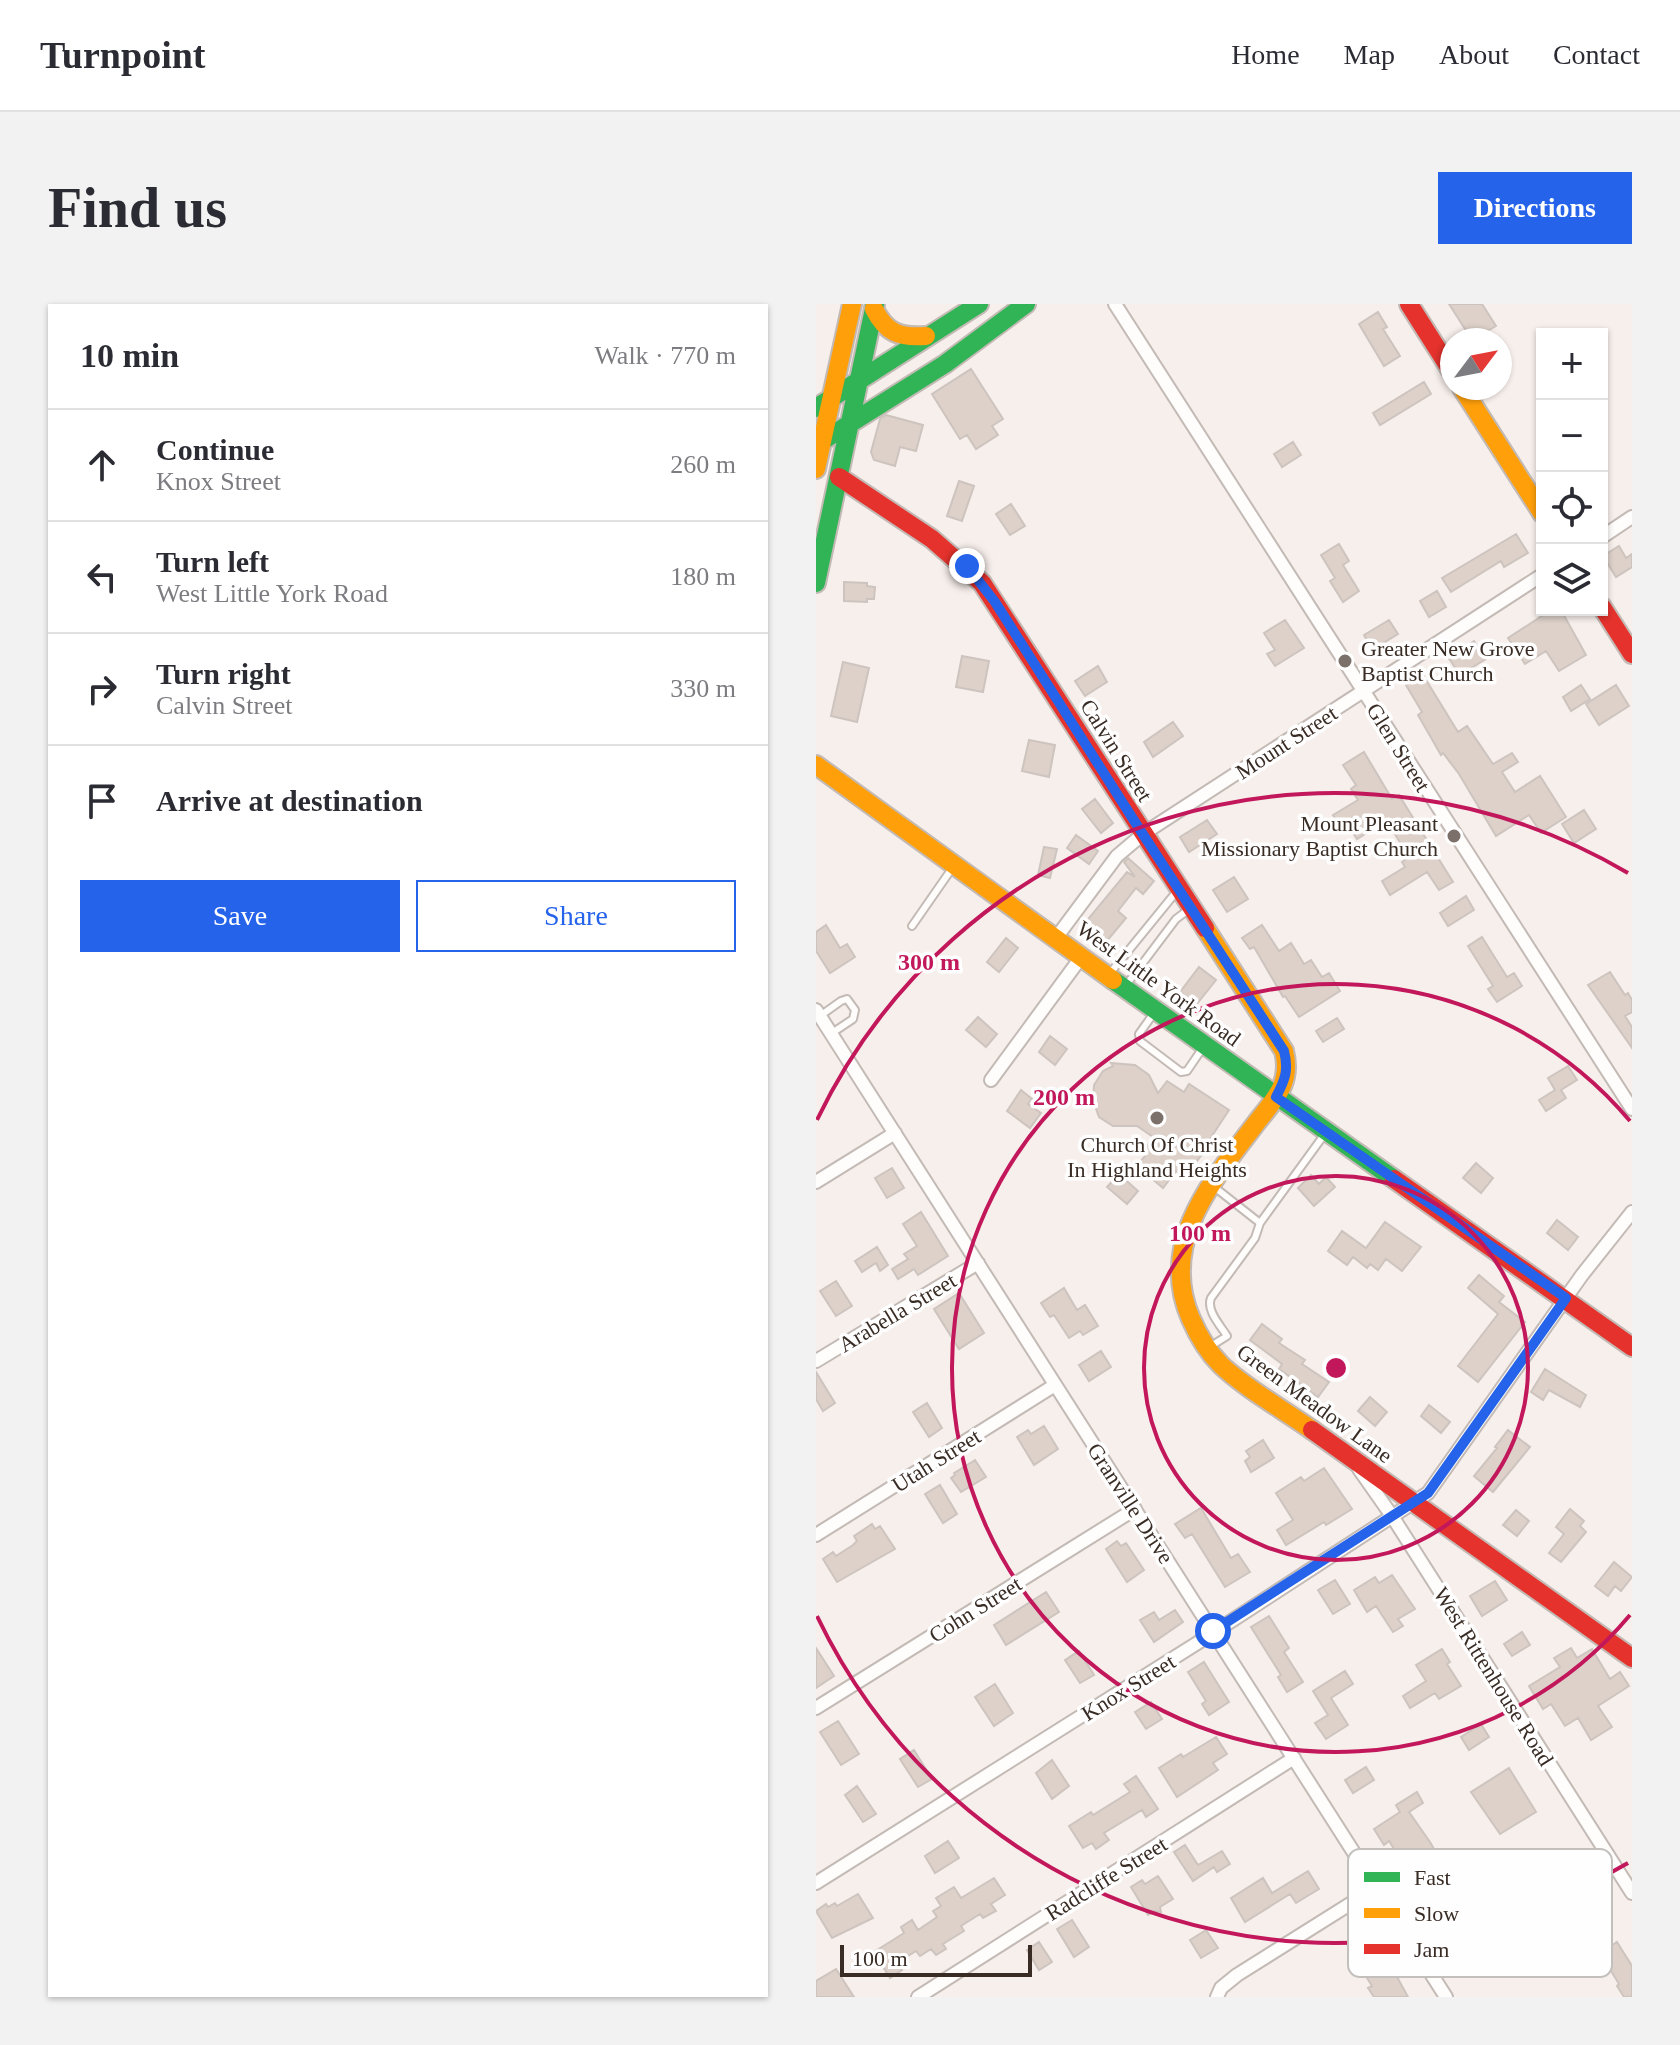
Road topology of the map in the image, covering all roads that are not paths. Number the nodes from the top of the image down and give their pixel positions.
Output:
1 (852, 304) edge
2 (979, 304) edge
3 (1026, 304) edge
4 (1115, 304) edge
5 (1409, 304) edge
6 (874, 306) edge
7 (929, 336) junction
8 (1440, 353) edge
9 (859, 381) junction
10 (1470, 400) edge
11 (824, 403) edge
12 (850, 423) junction
13 (819, 443) edge
14 (816, 469) edge
15 (839, 477) junction
16 (1536, 504) edge
17 (1632, 517) edge
18 (1608, 533) edge
19 (819, 556) edge
20 (1536, 579) edge
21 (816, 583) edge
22 (1608, 616) edge
23 (1632, 654) edge
24 (1364, 691) junction
25 (816, 765) edge
26 (1143, 834) junction
27 (956, 865) junction
28 (1179, 889) junction
29 (1191, 908) junction
30 (912, 926) dead end
31 (1056, 938) junction
32 (1082, 956) junction
33 (1109, 975) junction
34 (1125, 987) junction
35 (1156, 1010) junction
36 (817, 1013) edge
37 (831, 1034) junction
38 (1204, 1045) junction
39 (991, 1080) dead end
40 (1276, 1097) junction
41 (1632, 1109) edge
42 (1326, 1132) junction
43 (895, 1133) junction
44 (816, 1182) edge
45 (1211, 1184) junction
46 (1632, 1212) edge
47 (1260, 1223) junction
48 (978, 1263) junction
49 (1566, 1298) junction
50 (1632, 1347) edge
51 (1207, 1349) junction
52 (816, 1361) edge
53 (1055, 1385) junction
54 (1353, 1461) junction
55 (1412, 1504) junction
56 (1135, 1509) junction
57 (1392, 1516) junction
58 (816, 1535) edge
59 (1213, 1631) junction
60 (1632, 1658) edge
61 (816, 1708) edge
62 (1294, 1758) junction
63 (1353, 1849) edge
64 (1604, 1849) edge
65 (1612, 1862) edge
66 (816, 1883) edge
67 (1632, 1893) edge
68 (1348, 1905) edge
69 (1433, 1977) edge
70 (918, 1997) edge
71 (1217, 1997) edge
72 (1446, 1997) edge

1 - 11 street
2 - 7 street
3 - 12 street
4 - 24 street, Glen Street
5 - 8 street
6 - 7 street
6 - 9 street
7 - 9 street
9 - 11 street
9 - 12 street
10 - 16 street
11 - 13 street
12 - 13 street
12 - 15 street
13 - 14 street
15 - 19 street
15 - 26 street, Calvin Street
17 - 18 street
19 - 21 street
20 - 24 street, Mount Street
22 - 23 street
24 - 26 street, Mount Street
24 - 41 street, Glen Street
25 - 27 street, West Little York Road
26 - 28 street, Calvin Street
26 - 31 street, Mount Street
27 - 30 lane
27 - 31 street, West Little York Road
28 - 29 street, Calvin Street
28 - 33 lane
29 - 34 lane
29 - 40 street, Calvin Street
31 - 32 street, West Little York Road
32 - 33 street, West Little York Road
32 - 39 street
33 - 34 street, West Little York Road
34 - 35 street, West Little York Road
35 - 38 street, West Little York Road
35 - 38 lane
36 - 37 street, Granville Drive
36 - 37 lane
37 - 43 street, Granville Drive
38 - 40 street, West Little York Road
40 - 42 street, West Little York Road
40 - 45 street, Green Meadow Lane
42 - 47 lane
42 - 49 street, West Little York Road
43 - 44 street
43 - 48 street, Granville Drive
45 - 47 lane
45 - 51 street, Green Meadow Lane
46 - 49 street, Knox Street
47 - 51 lane
48 - 52 street, Arabella Street
48 - 53 street, Granville Drive
49 - 50 street, West Little York Road
49 - 55 street, Knox Street
51 - 54 street, Green Meadow Lane
53 - 56 street, Granville Drive
53 - 58 street, Utah Street
54 - 55 street, Green Meadow Lane
54 - 57 street, West Rittenhouse Road
55 - 57 street, Knox Street
55 - 60 street, Green Meadow Lane
56 - 59 street, Granville Drive
56 - 61 street, Cohn Street
57 - 59 street, Knox Street
57 - 64 street, West Rittenhouse Road
59 - 62 street, Granville Drive
59 - 66 street, Knox Street
62 - 63 street, Granville Drive
62 - 70 street, Radcliffe Street
65 - 67 street, West Rittenhouse Road
68 - 71 street
69 - 72 street, Granville Drive

